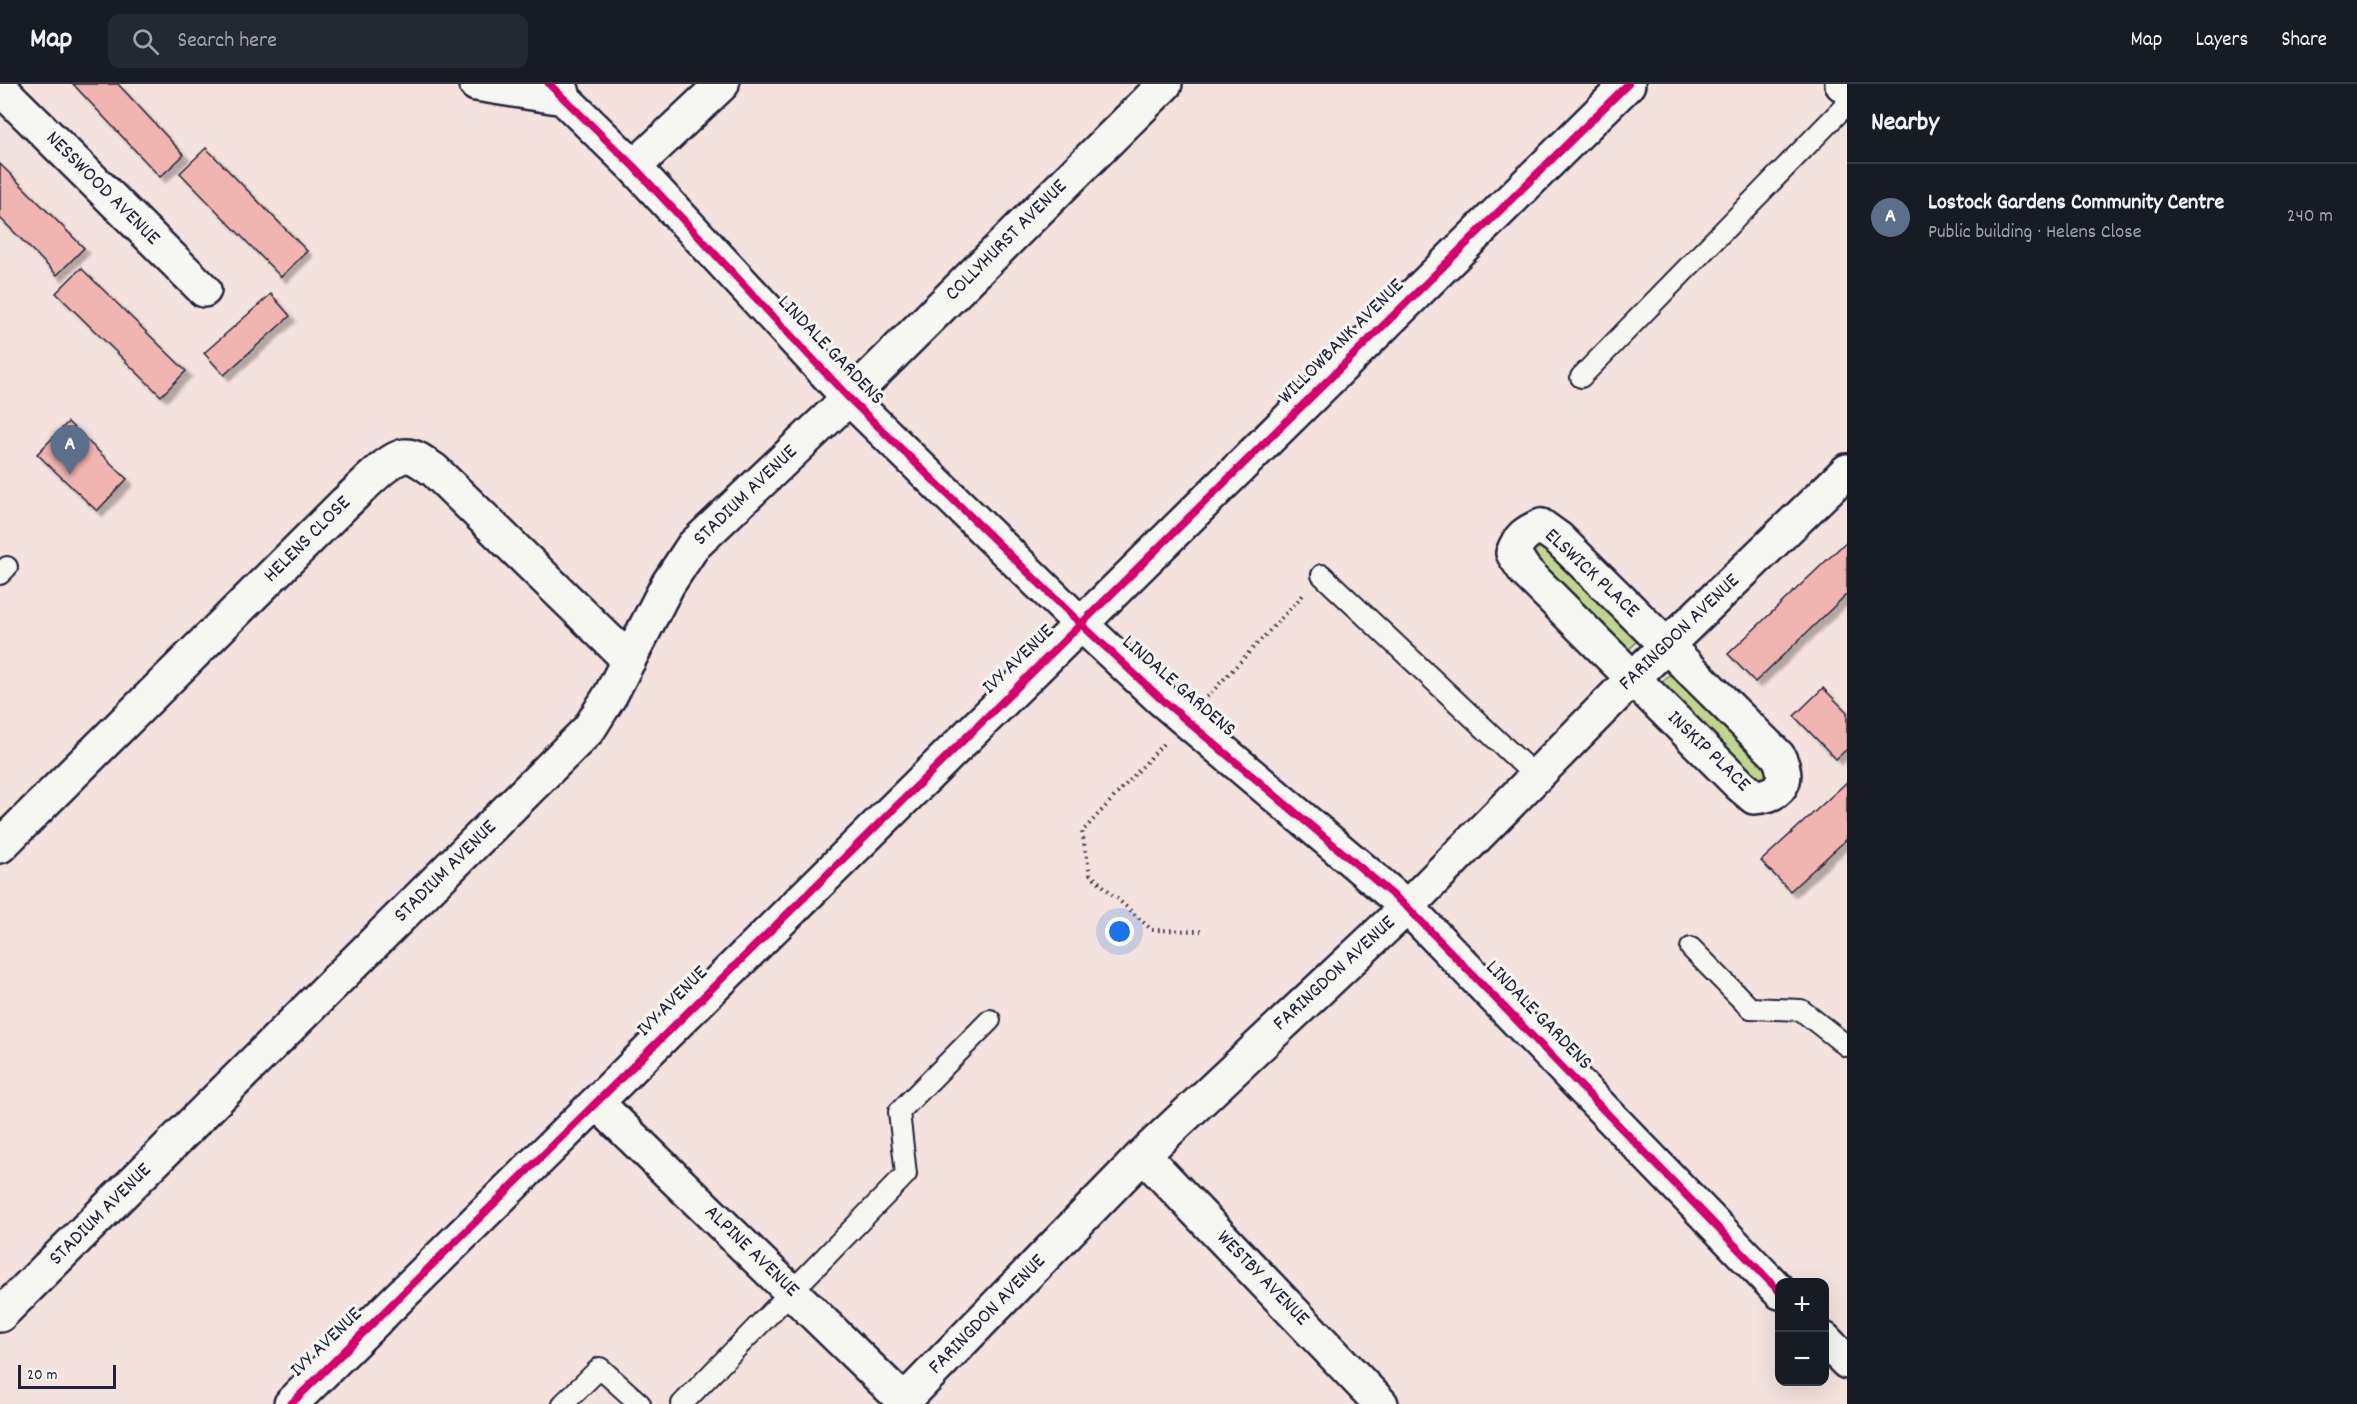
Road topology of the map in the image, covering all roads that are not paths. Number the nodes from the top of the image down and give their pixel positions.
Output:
1 (476, 84) edge
2 (722, 84) edge
3 (1165, 84) edge
4 (1628, 84) edge
5 (1842, 84) edge
6 (0, 88) edge
7 (1847, 88) edge
8 (558, 89) edge
9 (1847, 104) edge
10 (634, 167) junction
11 (204, 290) dead end
12 (1581, 377) dead end
13 (849, 398) junction
14 (1847, 471) edge
15 (1322, 575) road end
16 (1082, 625) junction
17 (1666, 645) junction
18 (629, 660) junction
19 (1633, 678) junction
20 (1535, 776) junction
21 (0, 846) edge
22 (1407, 907) junction
23 (1691, 948) dead end
24 (990, 1020) dead end
25 (1845, 1041) edge
26 (597, 1103) junction
27 (1143, 1155) junction
28 (1775, 1288) edge
29 (792, 1292) junction
30 (0, 1315) edge
31 (1829, 1344) edge
32 (1847, 1362) edge
33 (904, 1403) edge
34 (291, 1404) edge
35 (563, 1404) edge
36 (640, 1404) edge
37 (682, 1404) edge
38 (1381, 1404) edge

1 - 8 street, LINDALE GARDENS
2 - 10 street
3 - 13 street, COLLYHURST AVENUE
4 - 16 street, WILLOWBANK AVENUE
5 - 7 street
6 - 11 street, NESSWOOD AVENUE
8 - 10 street, LINDALE GARDENS
9 - 12 lane
10 - 13 street, LINDALE GARDENS
13 - 16 street, LINDALE GARDENS
13 - 18 street, STADIUM AVENUE
14 - 17 street, FARINGDON AVENUE
15 - 20 lane
16 - 22 street, LINDALE GARDENS
16 - 26 street, IVY AVENUE
17 - 19 street, FARINGDON AVENUE
17 - 19 street, ELSWICK PLACE
17 - 19 street, INSKIP PLACE
18 - 21 street, HELENS CLOSE
18 - 30 street, STADIUM AVENUE
19 - 20 street, FARINGDON AVENUE
20 - 22 street, FARINGDON AVENUE
22 - 27 street, FARINGDON AVENUE
22 - 28 street, LINDALE GARDENS
23 - 25 lane
24 - 29 lane
26 - 29 street, ALPINE AVENUE
26 - 34 street, IVY AVENUE
27 - 33 street, FARINGDON AVENUE
27 - 38 street, WESTBY AVENUE
29 - 33 street, ALPINE AVENUE
29 - 37 lane
31 - 32 street
35 - 36 lane

